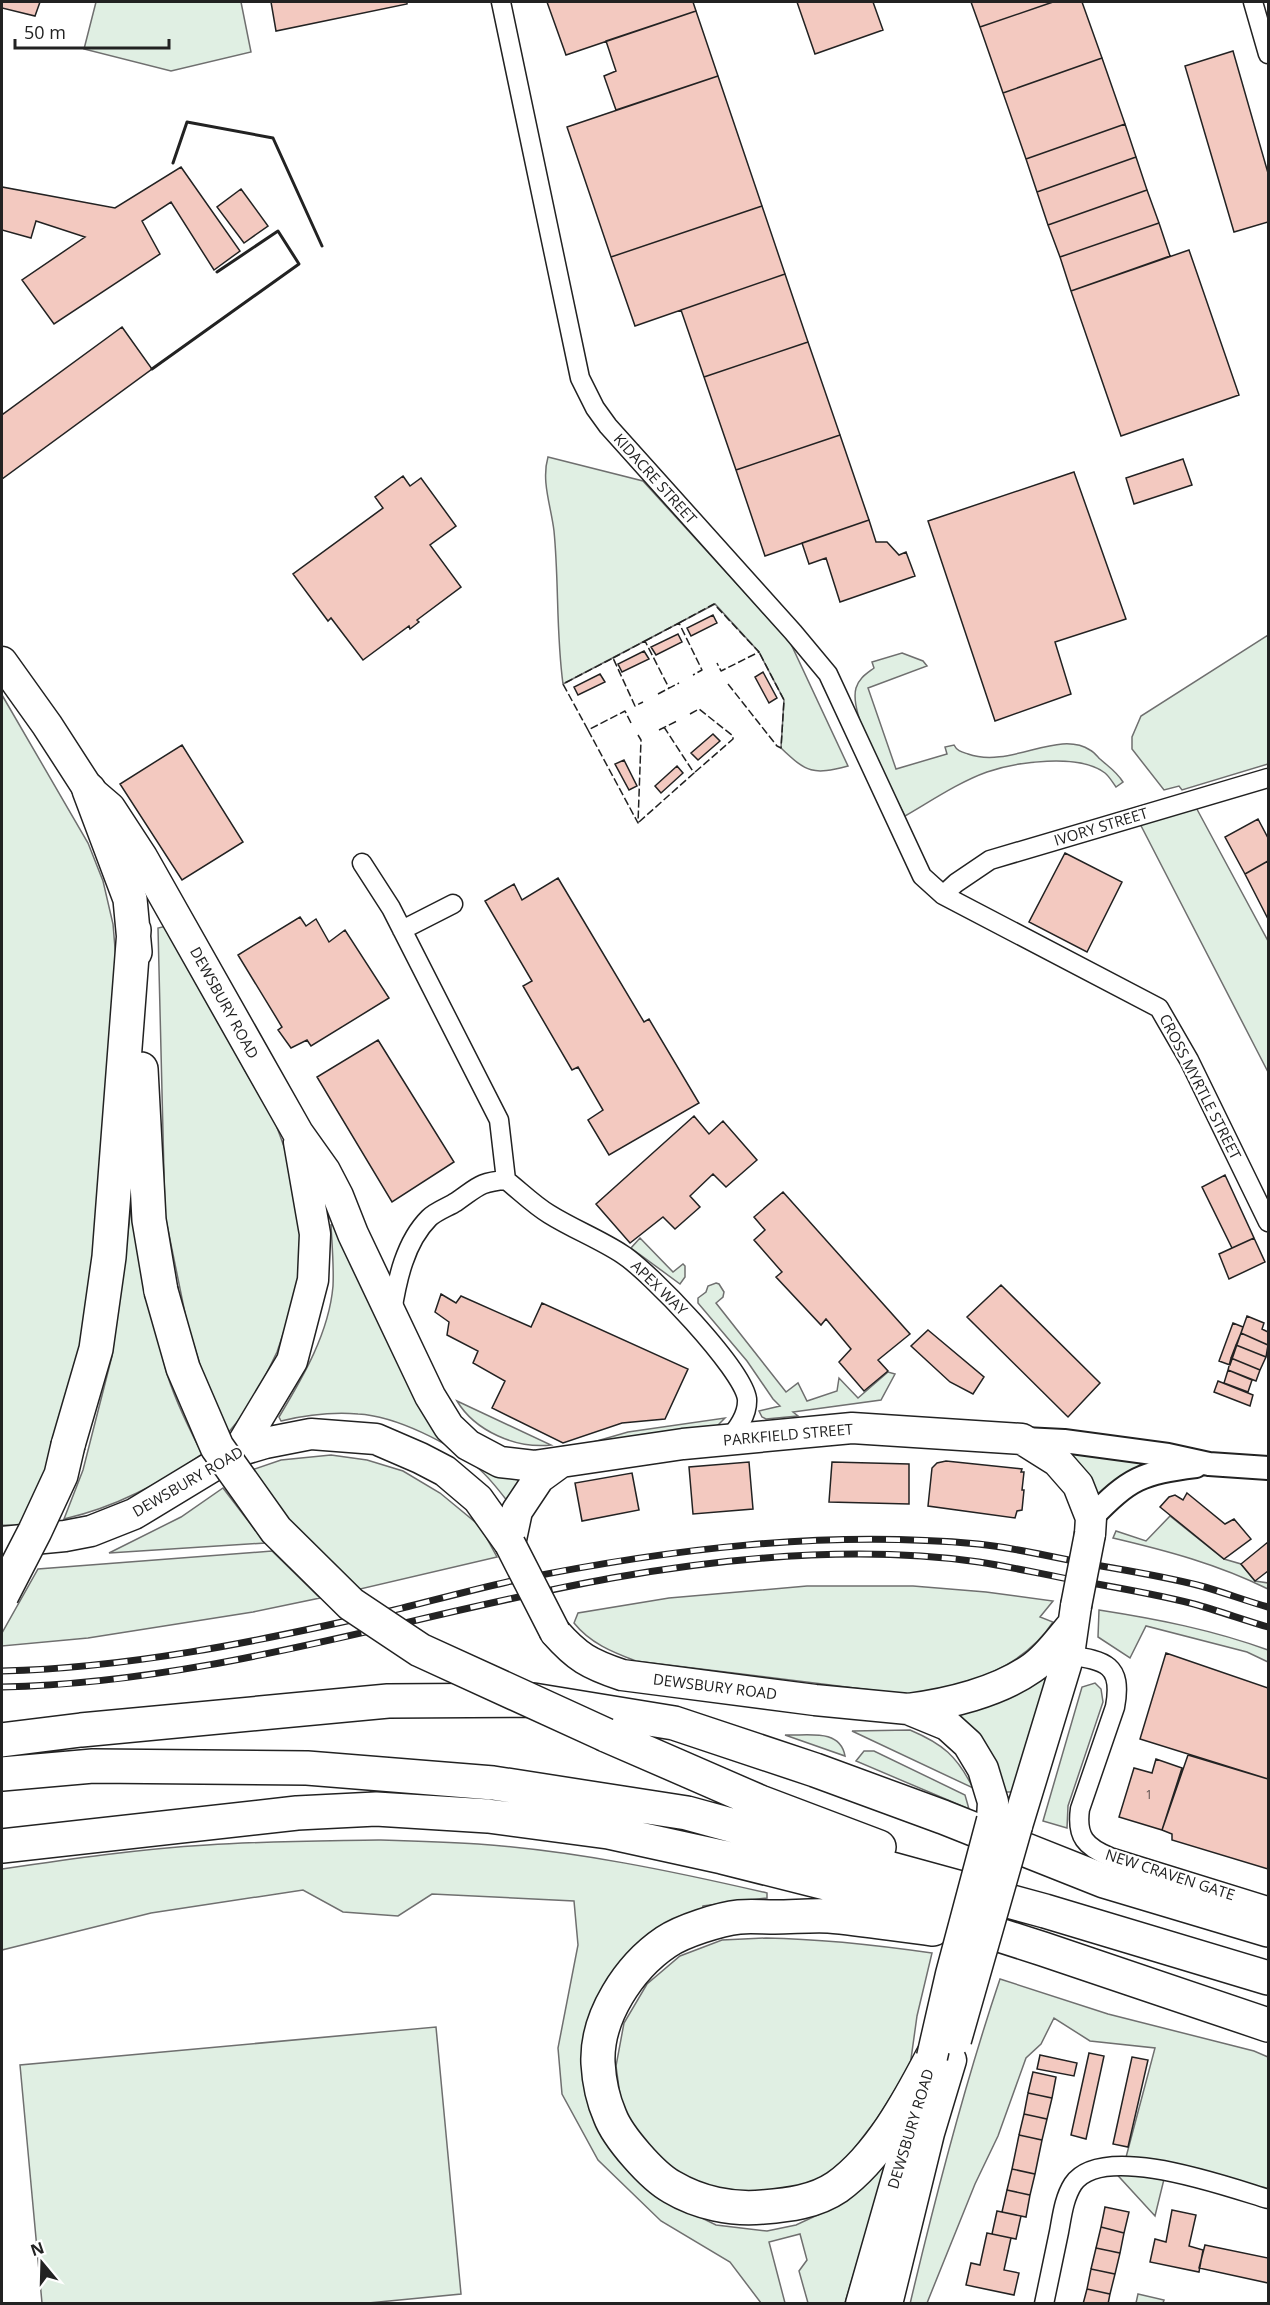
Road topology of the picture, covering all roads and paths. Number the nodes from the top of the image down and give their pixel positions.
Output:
1 (501, 2) edge
2 (1253, 2) edge
3 (1269, 54) edge
4 (2, 662) edge
5 (1269, 778) edge
6 (89, 790) junction
7 (362, 863) dead end
8 (943, 895) junction
9 (453, 904) dead end
10 (134, 930) junction
11 (402, 930) junction
12 (298, 1133) junction
13 (506, 1180) junction
14 (1269, 1222) edge
15 (392, 1314) junction
16 (449, 1426) joint
17 (1022, 1439) junction
18 (728, 1440) junction
19 (238, 1451) junction
20 (561, 1462) junction
21 (1209, 1464) junction
22 (1268, 1464) edge
23 (1091, 1526) junction
24 (2, 1542) edge
25 (510, 1544) junction
26 (2, 1595) edge
27 (1075, 1615) junction
28 (1069, 1655) junction
29 (908, 1709) junction
30 (2, 1740) edge
31 (2, 1774) edge
32 (1004, 1823) junction
33 (2, 1846) edge
34 (1269, 1906) edge
35 (1269, 1930) edge
36 (1015, 1940) junction
37 (1182, 1951) junction
38 (1269, 1978) edge
39 (1269, 2025) edge
40 (942, 2058) junction
41 (1269, 2199) edge
42 (861, 2304) edge
43 (887, 2304) edge
44 (1044, 2304) edge

1 - 8 street, KIDACRE STREET
2 - 3 street
4 - 6 main road, DEWSBURY ROAD
5 - 8 street, IVORY STREET
6 - 10 highway
6 - 12 main road, DEWSBURY ROAD
7 - 11 street
8 - 14 street, CROSS MYRTLE STREET
9 - 11 street
10 - 26 highway, bridge
10 - 37 highway, bridge
11 - 13 street
12 - 15 main road, DEWSBURY ROAD
12 - 19 main road
13 - 15 street
13 - 18 street, APEX WAY
15 - 16 main road, DEWSBURY ROAD
16 - 20 main road, PARKFIELD STREET
17 - 18 main road, PARKFIELD STREET
17 - 21 street, PARKFIELD STREET
17 - 23 main road
18 - 20 main road, PARKFIELD STREET
19 - 24 main road, DEWSBURY ROAD
19 - 25 main road, DEWSBURY ROAD
20 - 25 main road
21 - 22 street, PARKFIELD STREET
21 - 23 street, PARKFIELD STREET
23 - 27 main road, DEWSBURY ROAD, bridge
25 - 29 main road, DEWSBURY ROAD, bridge
27 - 28 main road, DEWSBURY ROAD
27 - 29 main road
28 - 32 main road, DEWSBURY ROAD
28 - 34 street, NEW CRAVEN GATE
29 - 32 main road, DEWSBURY ROAD
30 - 35 highway
31 - 37 highway
32 - 40 main road, DEWSBURY ROAD, bridge
33 - 36 highway
36 - 39 highway
36 - 40 highway
37 - 38 highway
40 - 42 main road, DEWSBURY ROAD
40 - 43 main road, DEWSBURY ROAD
41 - 44 street

